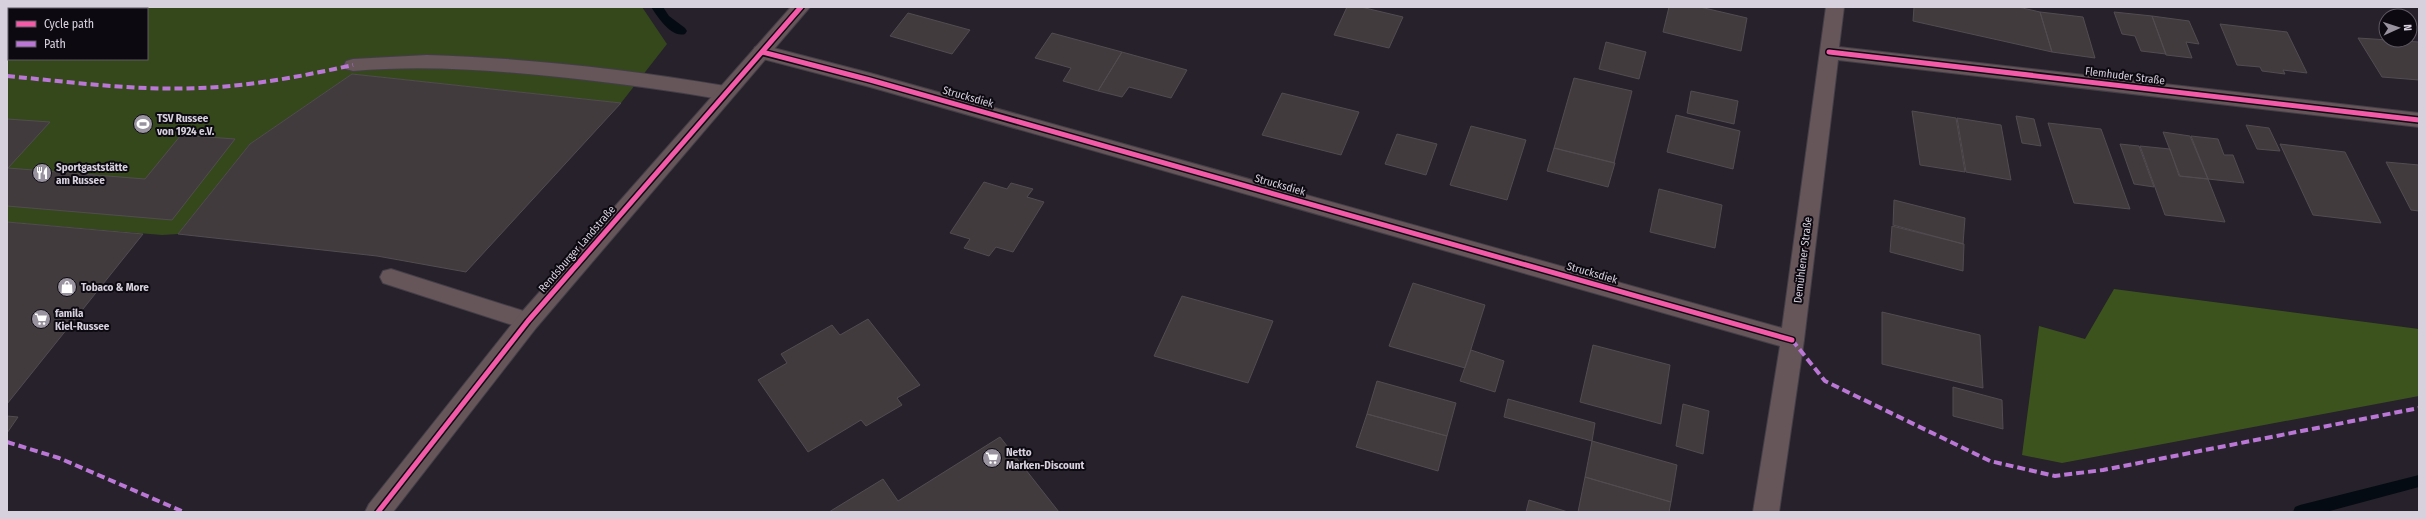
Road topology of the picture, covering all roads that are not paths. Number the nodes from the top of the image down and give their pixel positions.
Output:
1 (801, 7) edge
2 (1835, 7) edge
3 (762, 52) junction
4 (1829, 52) junction
5 (353, 65) dead end
6 (725, 93) junction
7 (2419, 120) edge
8 (391, 277) dead end
9 (528, 321) junction
10 (1792, 340) junction
11 (378, 512) edge
12 (1766, 512) edge

1 - 3 street, Rendsburger Landstraße
2 - 4 street, Demühlener Straße
3 - 6 street, Rendsburger Landstraße
3 - 10 street, Strucksdiek
4 - 7 street, Flemhuder Straße
4 - 10 street, Demühlener Straße
5 - 6 lane
6 - 9 street, Rendsburger Landstraße
8 - 9 lane
9 - 11 street, Rendsburger Landstraße
10 - 12 street, Demühlener Straße

